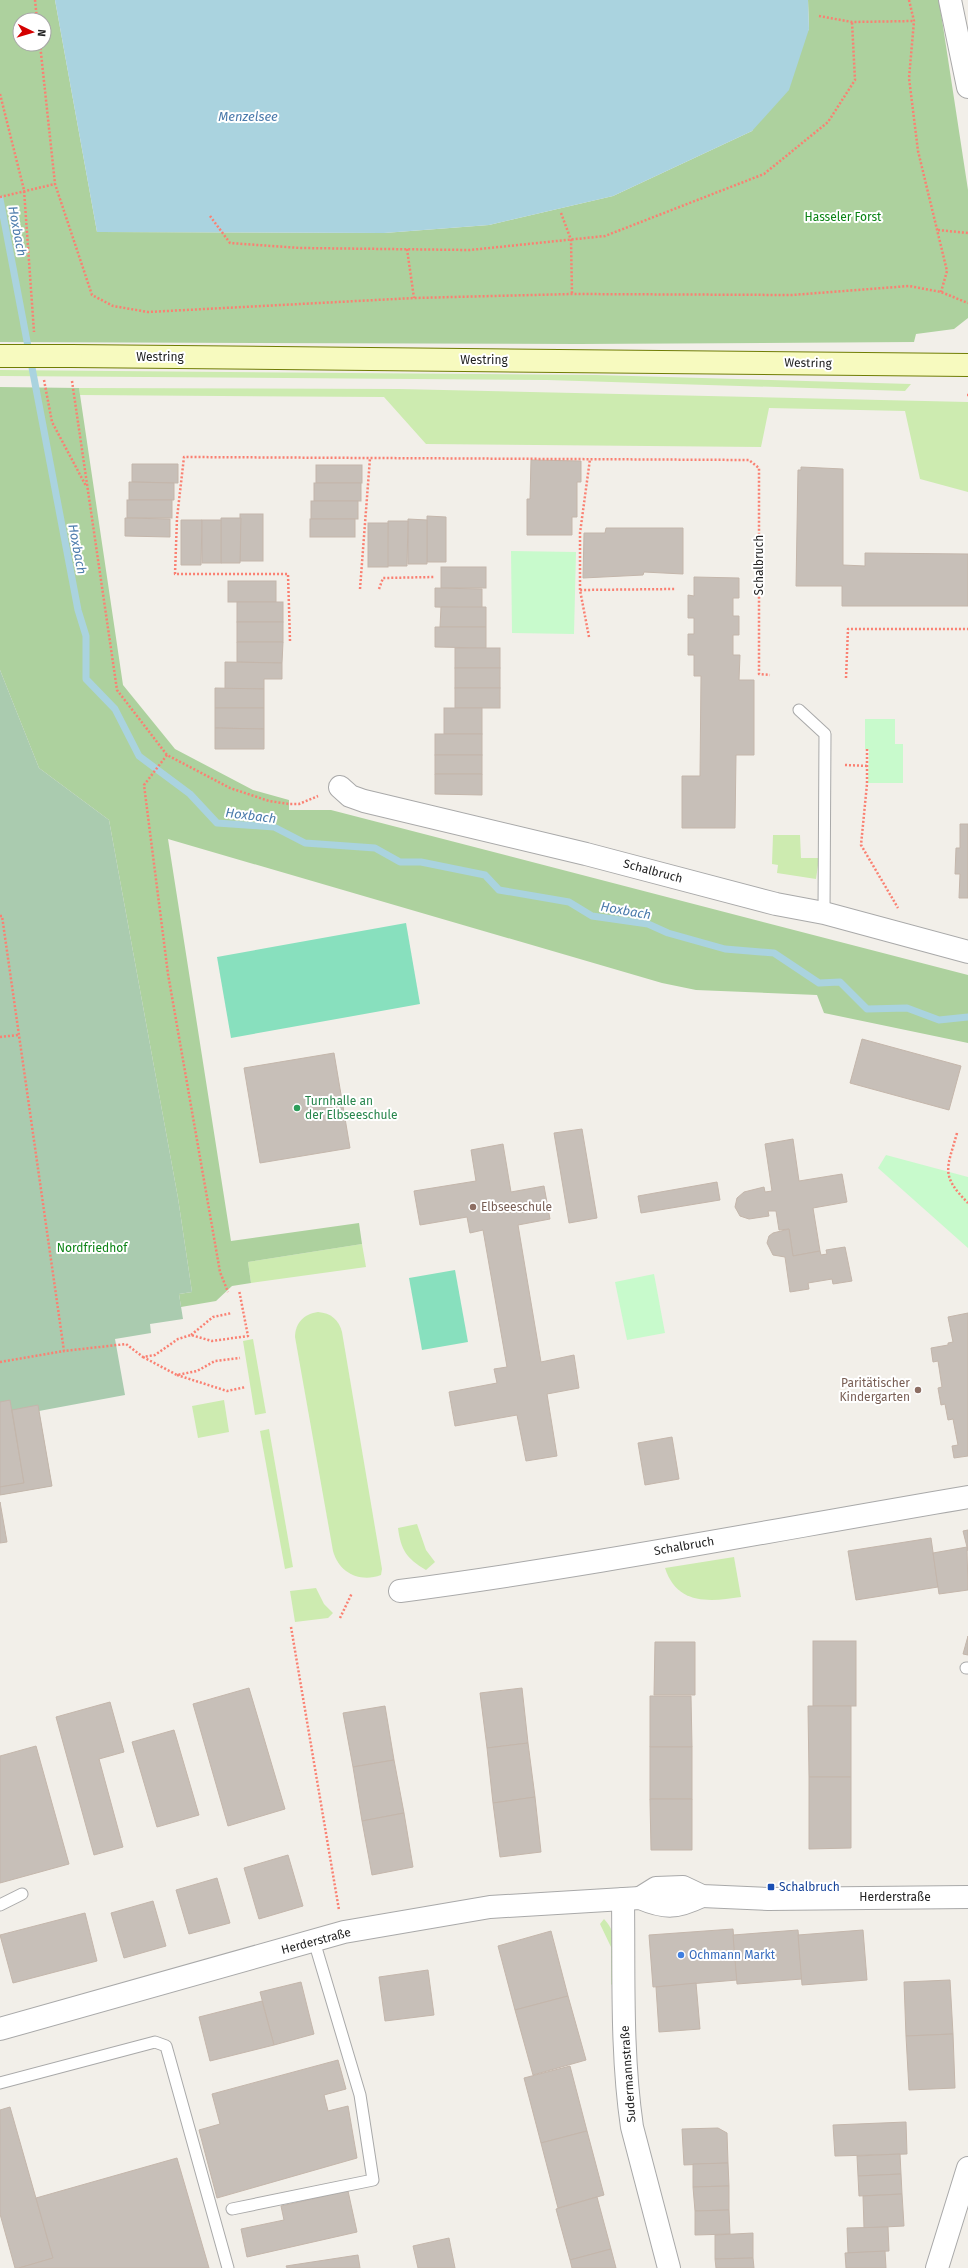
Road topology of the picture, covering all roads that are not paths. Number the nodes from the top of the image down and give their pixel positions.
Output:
1 (950, 0) edge
2 (968, 87) edge
3 (0, 356) edge
4 (968, 365) edge
5 (799, 710) dead end
6 (340, 787) dead end
7 (824, 913) junction
8 (968, 952) edge
9 (968, 1497) edge
10 (400, 1591) dead end
11 (22, 1894) dead end
12 (968, 1897) edge
13 (632, 1899) junction
14 (0, 1904) edge
15 (314, 1940) junction
16 (0, 2029) edge
17 (0, 2083) edge
18 (968, 2168) edge
19 (232, 2209) dead end
20 (228, 2268) edge
21 (670, 2268) edge
22 (937, 2268) edge

1 - 2 street
3 - 4 main road, Westring, bridge
5 - 7 lane
6 - 7 street, Schalbruch
7 - 8 street, Schalbruch
9 - 10 street, Schalbruch
11 - 14 lane
12 - 13 street, Herderstraße
13 - 15 street, Herderstraße
13 - 21 street, Sudermannstraße
15 - 16 street, Herderstraße
15 - 19 lane
17 - 20 lane
18 - 22 street

